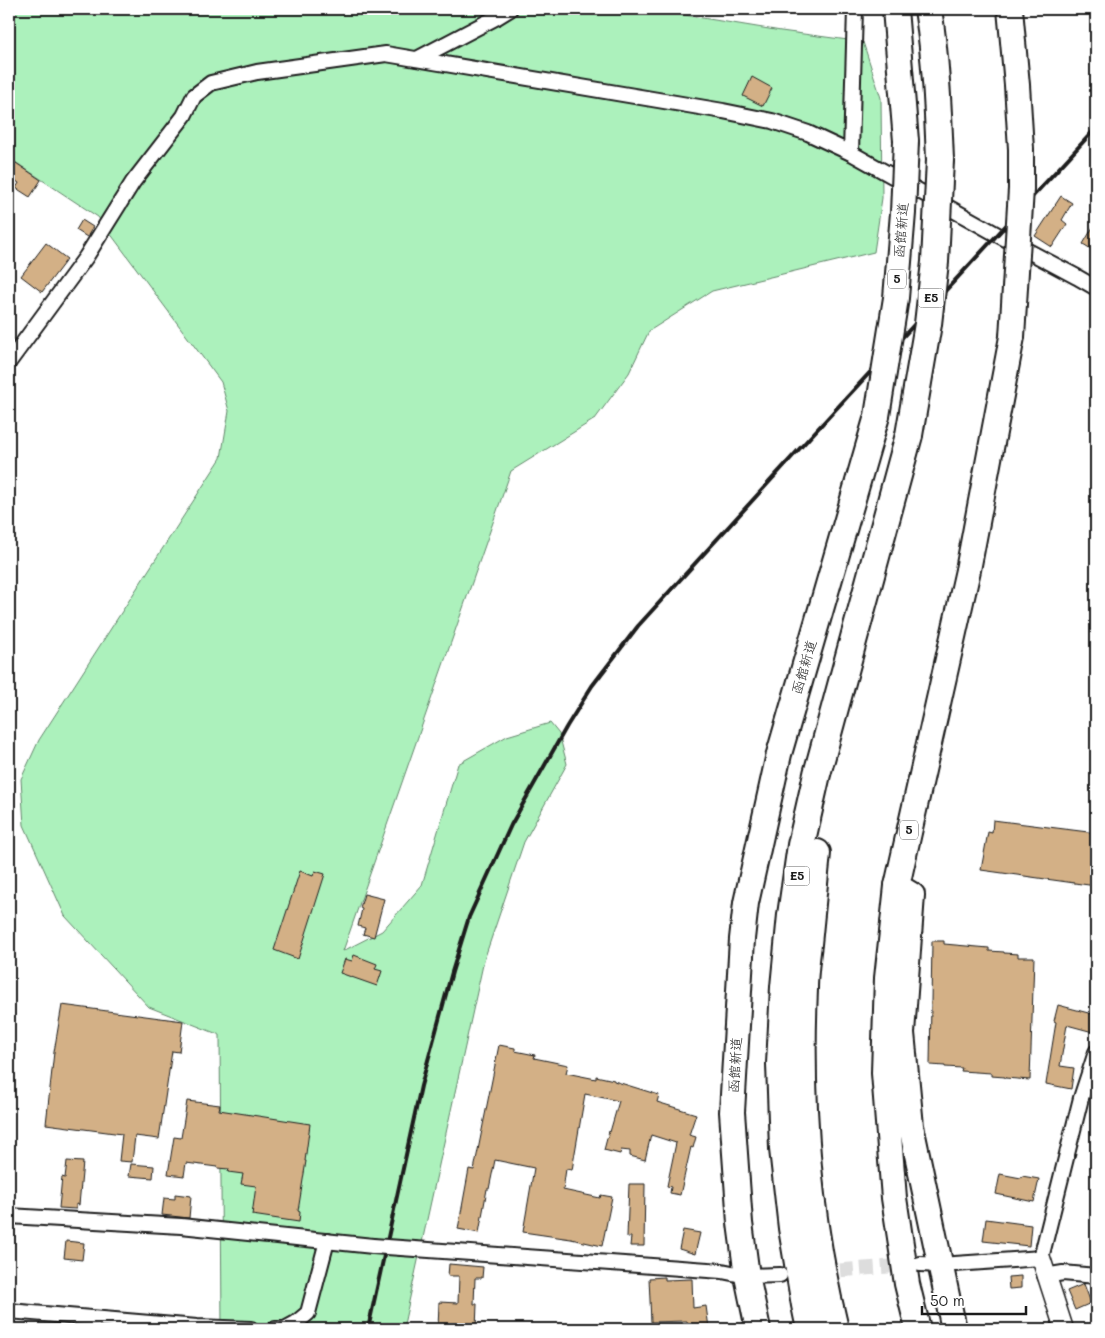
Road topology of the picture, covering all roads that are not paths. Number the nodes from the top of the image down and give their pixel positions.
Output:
1 (510, 9) edge
2 (855, 9) edge
3 (895, 9) edge
4 (928, 9) edge
5 (1010, 9) edge
6 (417, 59) junction
7 (851, 153) junction
8 (1096, 288) edge
9 (9, 362) edge
10 (908, 435) junction
11 (896, 886) junction
12 (1096, 1052) edge
13 (9, 1216) edge
14 (327, 1241) junction
15 (1041, 1258) junction
16 (930, 1265) junction
17 (780, 1275) dead end
18 (746, 1276) junction
19 (1045, 1276) junction
20 (1096, 1276) edge
21 (9, 1312) edge
22 (251, 1329) edge
23 (274, 1329) edge
24 (758, 1329) edge
25 (810, 1329) edge
26 (835, 1329) edge
27 (918, 1329) edge
28 (954, 1329) edge
29 (1064, 1329) edge

1 - 6 street
2 - 7 street
3 - 18 highway, 函館新道 / 5, bridge
4 - 10 highway, E5, bridge
5 - 11 highway, 5, bridge
6 - 7 street
6 - 9 street
7 - 8 street
10 - 25 highway, E5
10 - 26 highway, E5
11 - 16 highway
11 - 27 highway, 5
12 - 15 street
13 - 14 street
14 - 18 street, bridge
14 - 23 street
15 - 16 street
15 - 19 street
16 - 28 highway
17 - 18 street
18 - 24 highway, 函館新道 / 5
19 - 20 street
19 - 29 street
21 - 22 street

